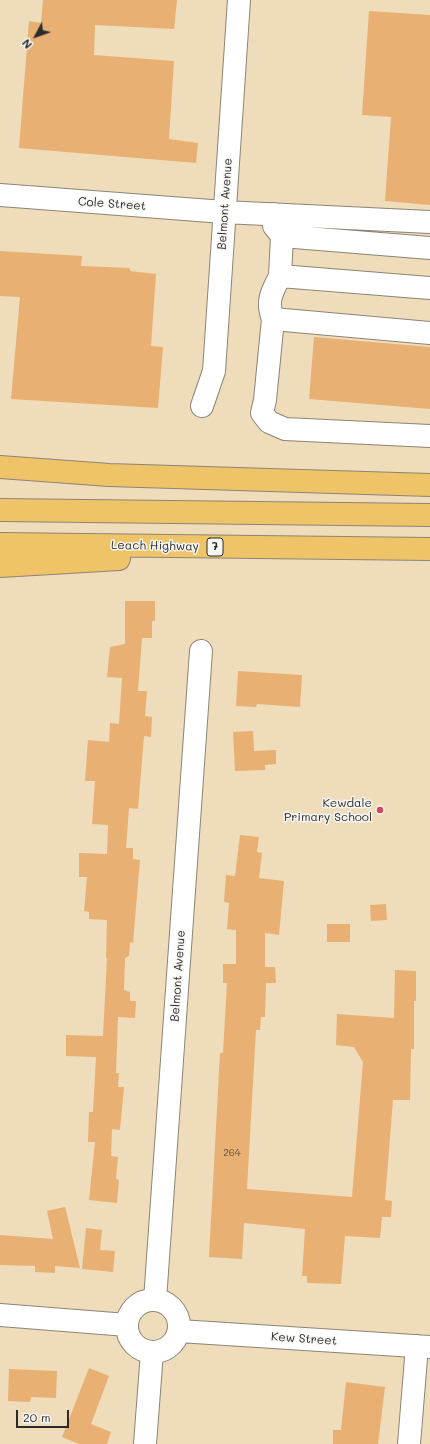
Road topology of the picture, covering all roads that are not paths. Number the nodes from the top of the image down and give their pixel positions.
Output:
1 (240, 0) edge
2 (0, 195) edge
3 (224, 212) junction
4 (274, 214) junction
5 (430, 222) edge
6 (282, 236) junction
7 (430, 248) edge
8 (280, 276) junction
9 (430, 288) edge
10 (273, 318) junction
11 (430, 333) edge
12 (202, 406) dead end
13 (430, 436) edge
14 (0, 467) edge
15 (430, 485) edge
16 (0, 510) edge
17 (430, 515) edge
18 (0, 544) edge
19 (298, 548) junction
20 (430, 549) edge
21 (0, 566) edge
22 (201, 652) dead end
23 (155, 1300) junction
24 (0, 1315) edge
25 (127, 1324) junction
26 (179, 1331) junction
27 (423, 1346) edge
28 (152, 1352) junction
29 (145, 1444) edge
30 (409, 1444) edge

1 - 3 street, Belmont Avenue
2 - 3 street, Cole Street
3 - 4 street, Cole Street
3 - 12 street, Belmont Avenue
4 - 5 street, Cole Street
4 - 6 street
6 - 7 street
6 - 8 street
8 - 9 street
8 - 10 street
10 - 11 street
10 - 13 street
14 - 15 highway
16 - 17 highway
18 - 19 highway, Leach Highway / 7
19 - 20 highway, Leach Highway / 7
19 - 21 highway
22 - 23 street, Belmont Avenue
23 - 25 street
23 - 26 street
24 - 25 street
25 - 28 street
26 - 27 street, Kew Street
26 - 28 street
27 - 30 street
28 - 29 street

